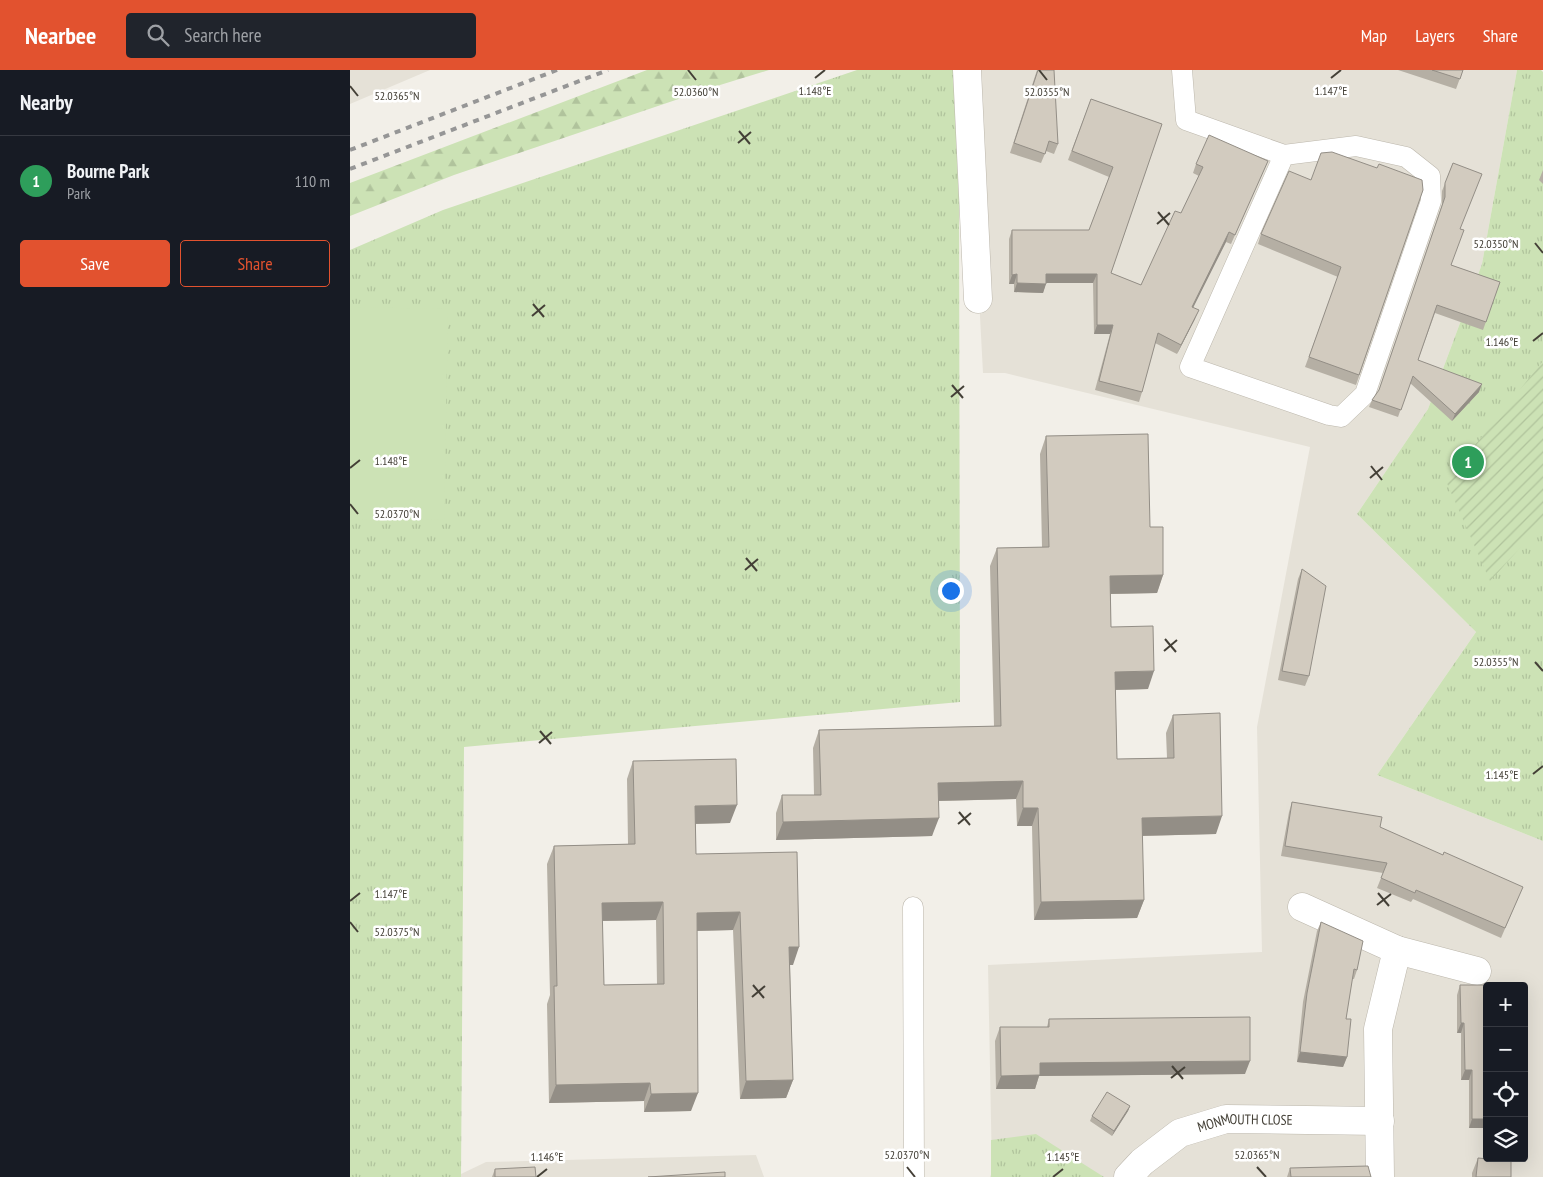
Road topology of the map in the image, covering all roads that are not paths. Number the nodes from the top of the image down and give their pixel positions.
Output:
1 (967, 70) edge
2 (1182, 70) edge
3 (1284, 155) junction
4 (978, 299) dead end
5 (913, 907) dead end
6 (1302, 907) dead end
7 (1397, 950) junction
8 (1477, 971) dead end
9 (1380, 1121) junction
10 (914, 1177) edge
11 (1128, 1177) edge
12 (1380, 1177) edge

1 - 4 street
2 - 3 lane
3 - 3 lane
5 - 10 lane
6 - 7 street
7 - 8 street
7 - 9 street
9 - 11 street, MONMOUTH CLOSE
9 - 12 street

